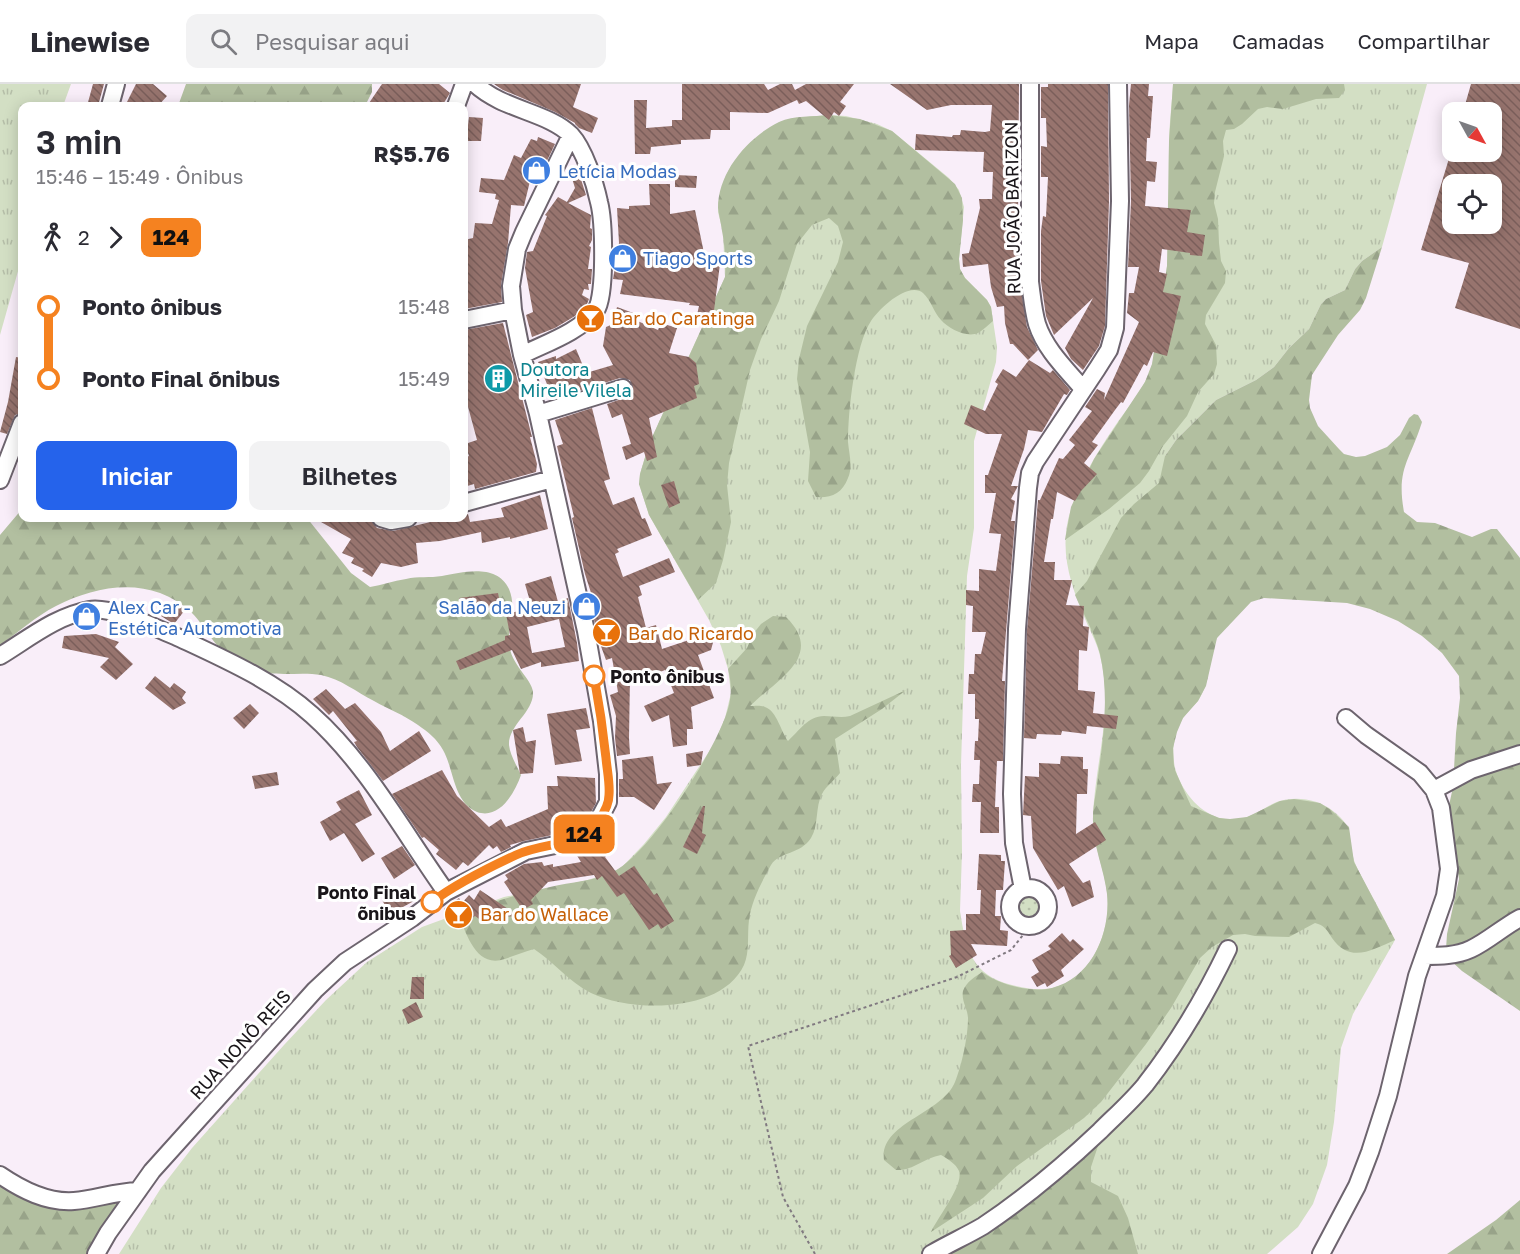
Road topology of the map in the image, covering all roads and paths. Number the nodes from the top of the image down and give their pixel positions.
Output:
1 (116, 84) edge
2 (464, 84) edge
3 (475, 84) edge
4 (1030, 84) edge
5 (1118, 84) edge
6 (111, 102) edge
7 (457, 102) edge
8 (571, 135) junction
9 (513, 310) junction
10 (468, 319) edge
11 (522, 355) junction
12 (623, 388) dead end
13 (1083, 389) junction
14 (538, 414) junction
15 (18, 433) edge
16 (0, 479) edge
17 (552, 479) junction
18 (468, 502) edge
19 (0, 656) edge
20 (1346, 718) dead end
21 (1520, 754) edge
22 (1434, 790) junction
23 (1023, 889) junction
24 (446, 892) junction
25 (1520, 918) edge
26 (1032, 926) junction
27 (1228, 949) dead end
28 (1424, 956) junction
29 (0, 1175) edge
30 (138, 1191) junction
31 (96, 1254) edge
32 (815, 1254) edge
33 (931, 1254) edge
34 (1321, 1254) edge

1 - 6 street
2 - 7 street
3 - 8 street
4 - 13 street, RUA JOÃO BARIZON
5 - 13 street
8 - 9 street, RUA NONÔ REIS
8 - 11 street
9 - 10 street
9 - 11 street, RUA NONÔ REIS
11 - 14 street, RUA NONÔ REIS
12 - 14 street
13 - 23 street
14 - 17 street, RUA NONÔ REIS
15 - 16 street
17 - 18 street
17 - 24 street, RUA NONÔ REIS
19 - 24 street
20 - 22 street
21 - 22 street
22 - 28 street
23 - 26 street
23 - 26 street
24 - 30 street, RUA NONÔ REIS
25 - 28 street
26 - 32 path
27 - 33 street
28 - 34 street
29 - 30 street
30 - 31 street, RUA NONÔ REIS

